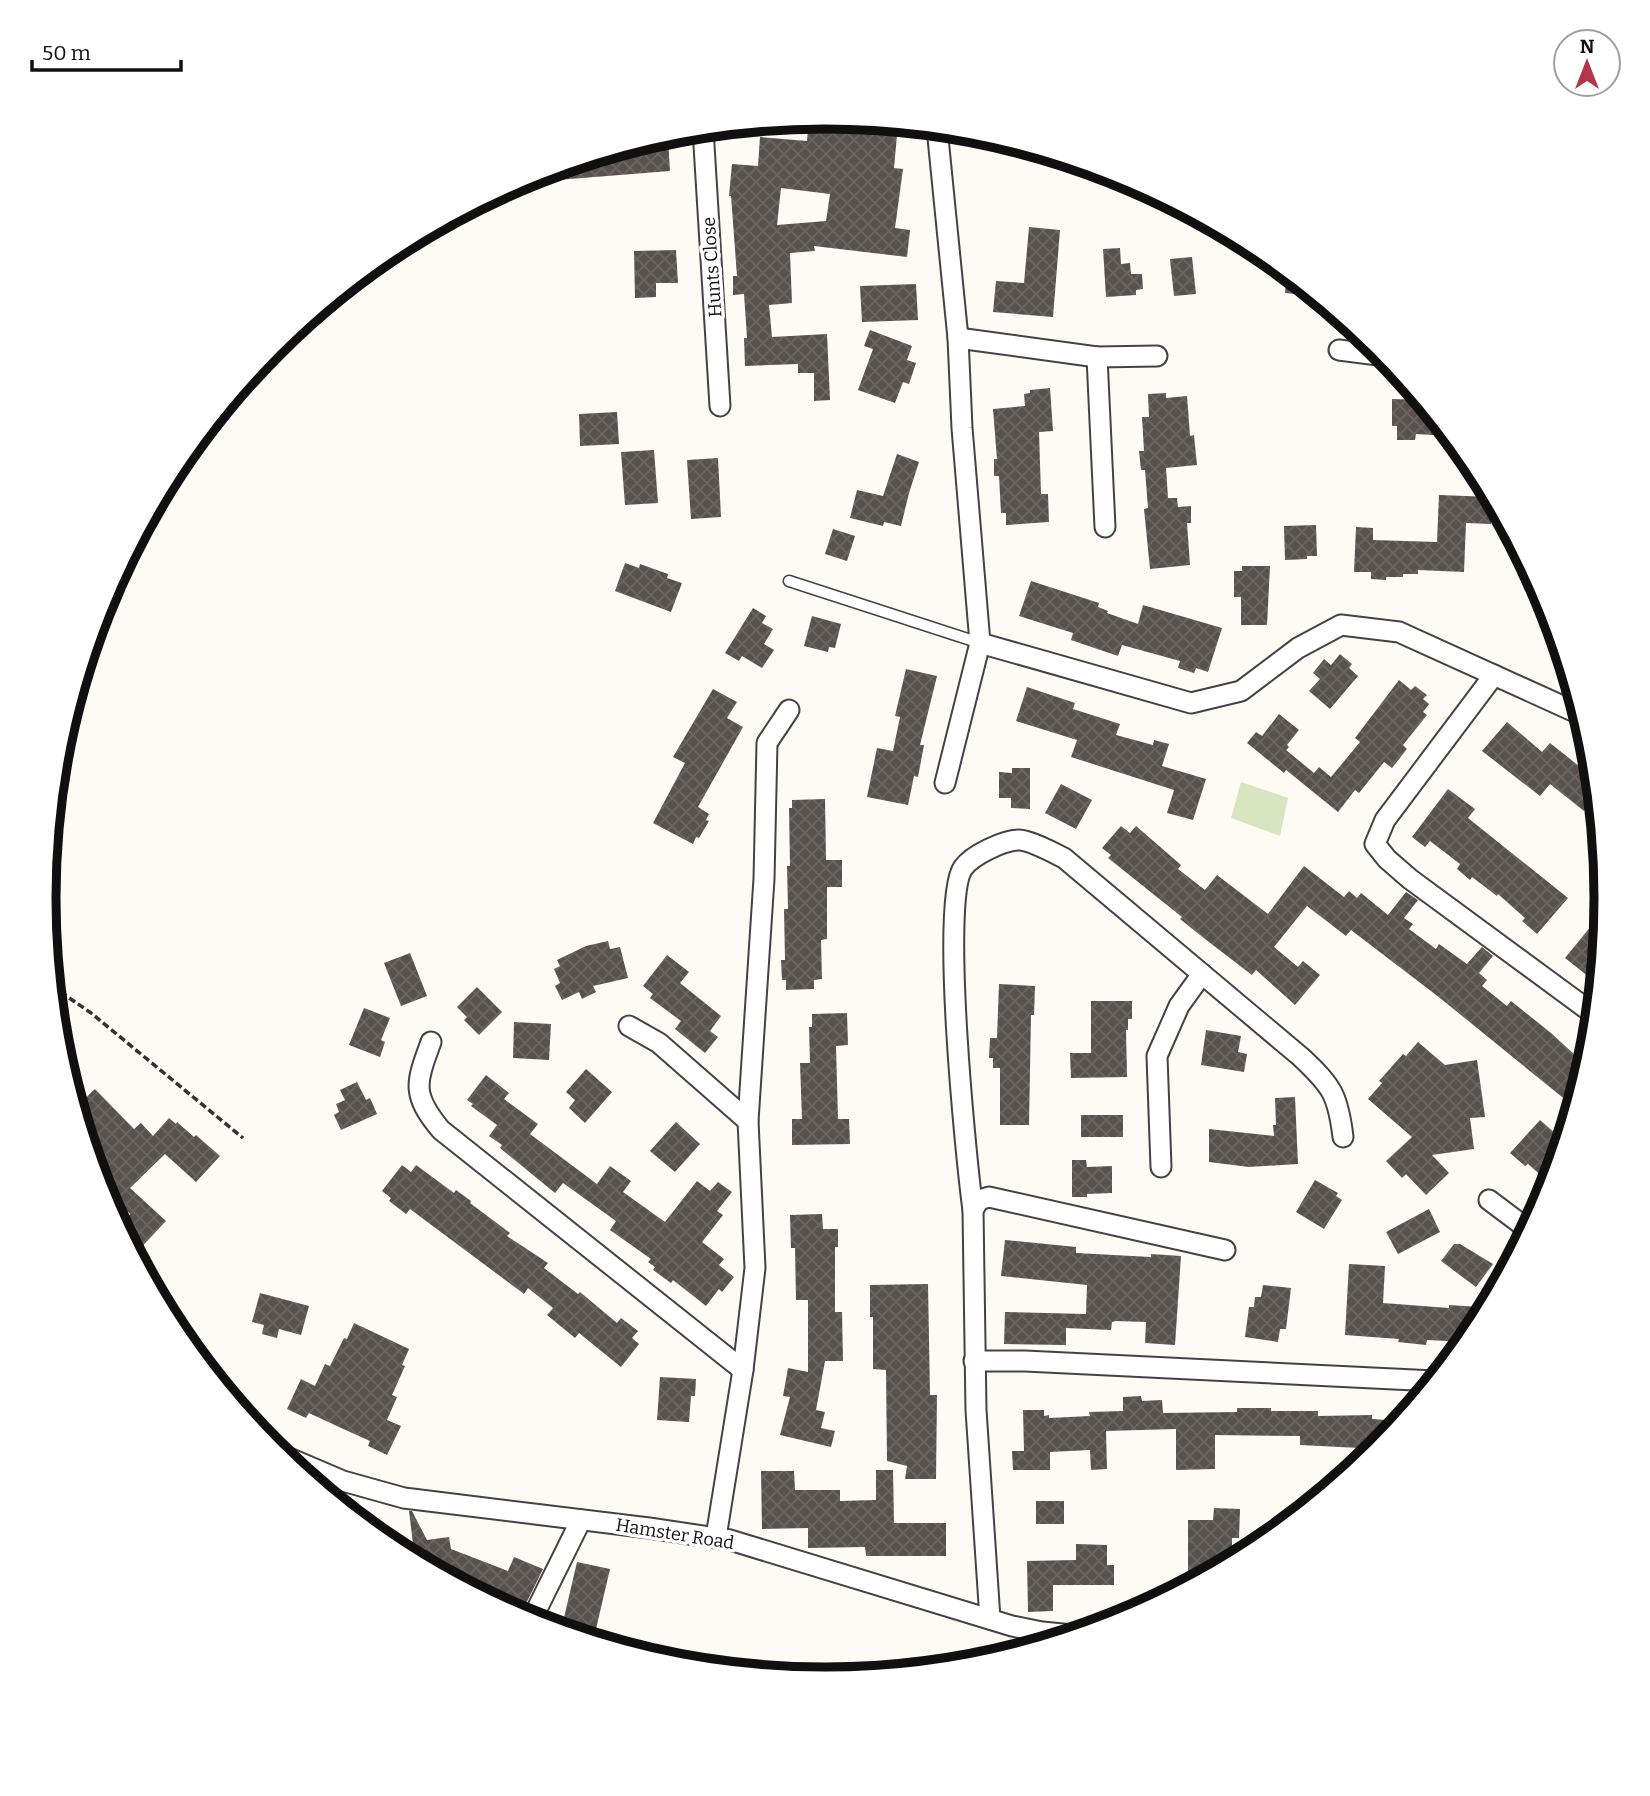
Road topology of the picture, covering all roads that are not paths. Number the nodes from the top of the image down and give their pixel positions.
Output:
1 (938, 138) edge
2 (704, 139) edge
3 (958, 338) junction
4 (1339, 350) dead end
5 (1369, 354) edge
6 (1157, 356) dead end
7 (1097, 357) junction
8 (720, 406) dead end
9 (1105, 527) dead end
10 (789, 581) dead end
11 (980, 643) junction
12 (1494, 675) junction
13 (789, 710) dead end
14 (1570, 710) edge
15 (945, 783) dead end
16 (1202, 974) junction
17 (1585, 1008) edge
18 (629, 1026) dead end
19 (431, 1042) dead end
20 (748, 1121) junction
21 (1343, 1137) dead end
22 (1161, 1167) dead end
23 (1489, 1200) dead end
24 (973, 1210) junction
25 (1521, 1224) edge
26 (1225, 1250) dead end
27 (974, 1361) junction
28 (743, 1370) junction
29 (1423, 1380) edge
30 (307, 1465) edge
31 (581, 1520) junction
32 (716, 1537) junction
33 (536, 1610) edge
34 (990, 1619) junction
35 (1039, 1636) edge

1 - 3 street
2 - 8 street, Hunts Close
3 - 7 street
3 - 11 street
4 - 5 street
6 - 7 street
7 - 9 street
10 - 11 lane
11 - 12 street
11 - 15 street
12 - 14 street
12 - 17 street
13 - 20 street
16 - 21 street
16 - 22 street
16 - 24 street
18 - 20 street
19 - 28 street
20 - 28 street
23 - 25 street
24 - 26 street
24 - 27 street
27 - 29 street
27 - 34 street
28 - 32 street
30 - 31 street, Hamster Road
31 - 32 street, Hamster Road
31 - 33 street
32 - 34 street, Hamster Road
34 - 35 street, Hamster Road

